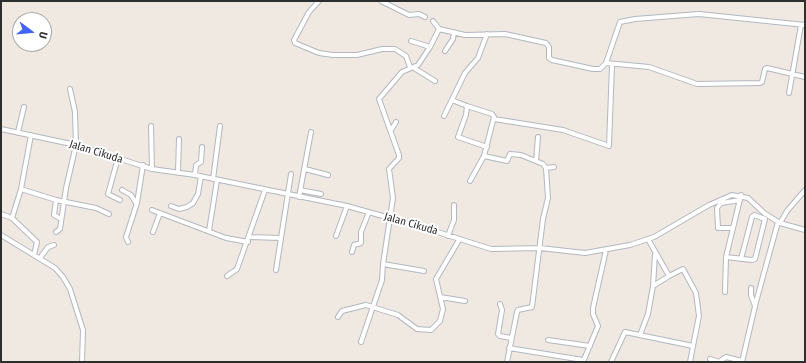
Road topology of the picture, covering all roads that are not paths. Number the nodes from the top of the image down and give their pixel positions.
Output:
1 (319, 1) edge
2 (380, 1) edge
3 (425, 17) dead end
4 (433, 21) dead end
5 (803, 25) edge
6 (439, 29) junction
7 (454, 32) junction
8 (487, 34) junction
9 (410, 41) dead end
10 (430, 47) junction
11 (445, 51) dead end
12 (606, 63) junction
13 (612, 65) junction
14 (412, 67) junction
15 (792, 74) junction
16 (805, 76) edge
17 (435, 81) dead end
18 (70, 89) dead end
19 (789, 93) dead end
20 (452, 100) junction
21 (24, 106) dead end
22 (467, 106) junction
23 (444, 116) dead end
24 (494, 119) junction
25 (396, 122) dead end
26 (151, 126) dead end
27 (220, 126) dead end
28 (1, 129) edge
29 (390, 130) junction
30 (18, 132) junction
31 (311, 132) dead end
32 (31, 135) junction
33 (538, 137) dead end
34 (179, 139) dead end
35 (76, 145) junction
36 (202, 146) dead end
37 (487, 147) junction
38 (484, 156) junction
39 (118, 158) junction
40 (536, 161) junction
41 (143, 166) junction
42 (554, 167) dead end
43 (546, 168) junction
44 (152, 169) junction
45 (305, 169) junction
46 (178, 172) junction
47 (291, 174) dead end
48 (195, 175) junction
49 (328, 175) dead end
50 (201, 176) junction
51 (215, 179) junction
52 (470, 181) dead end
53 (21, 189) junction
54 (122, 190) dead end
55 (265, 190) junction
56 (300, 190) junction
57 (805, 190) edge
58 (287, 194) junction
59 (320, 194) dead end
60 (299, 197) junction
61 (740, 198) junction
62 (56, 200) junction
63 (120, 200) dead end
64 (64, 201) junction
65 (137, 203) junction
66 (454, 205) dead end
67 (171, 206) dead end
68 (348, 206) junction
69 (152, 210) dead end
70 (369, 212) junction
71 (160, 213) junction
72 (1, 214) edge
73 (109, 214) dead end
74 (12, 218) junction
75 (391, 218) junction
76 (61, 219) junction
77 (779, 223) junction
78 (732, 228) junction
79 (805, 230) edge
80 (56, 232) dead end
81 (153, 232) dead end
82 (208, 232) junction
83 (1, 235) edge
84 (336, 236) dead end
85 (448, 236) junction
86 (250, 237) junction
87 (280, 238) junction
88 (648, 239) junction
89 (459, 240) junction
90 (128, 242) dead end
91 (248, 242) junction
92 (54, 245) dead end
93 (540, 248) junction
94 (606, 250) junction
95 (352, 252) dead end
96 (655, 254) junction
97 (34, 255) junction
98 (726, 257) junction
99 (40, 258) junction
100 (741, 259) junction
101 (383, 264) junction
102 (276, 270) dead end
103 (424, 271) dead end
104 (227, 276) dead end
105 (669, 276) junction
106 (653, 286) junction
107 (751, 288) dead end
108 (725, 292) dead end
109 (440, 297) junction
110 (465, 301) dead end
111 (500, 304) dead end
112 (755, 306) junction
113 (373, 307) junction
114 (338, 317) dead end
115 (640, 335) junction
116 (511, 338) junction
117 (548, 340) dead end
118 (361, 342) dead end
119 (590, 346) junction
120 (693, 346) junction
121 (509, 348) junction
122 (710, 359) dead end
123 (583, 361) edge
124 (82, 362) edge
125 (507, 362) edge
126 (611, 362) edge
127 (690, 362) edge
128 (742, 362) edge

1 - 14 street
2 - 3 street
4 - 6 street
5 - 12 street
5 - 15 street
6 - 7 street
6 - 10 street
7 - 8 street
7 - 11 street
8 - 12 street
8 - 20 street
9 - 10 street
10 - 14 street
12 - 13 street
13 - 15 street
13 - 24 street
14 - 17 street
14 - 29 street
15 - 16 street
15 - 19 street
18 - 35 street
20 - 22 street
20 - 23 street
21 - 30 street
22 - 24 street
22 - 37 street
24 - 37 street
25 - 29 street
26 - 44 street
27 - 51 street
28 - 30 street, Jalan Cikuda
29 - 75 street
30 - 32 street, Jalan Cikuda
31 - 45 street
32 - 35 street, Jalan Cikuda
32 - 53 street
33 - 40 street
34 - 46 street
35 - 39 street, Jalan Cikuda
35 - 64 street
36 - 48 street
37 - 38 street
38 - 40 street
38 - 52 street
39 - 41 street, Jalan Cikuda
39 - 63 street
40 - 43 street
41 - 44 street, Jalan Cikuda
41 - 65 street
42 - 43 street
43 - 93 street
44 - 46 street, Jalan Cikuda
45 - 49 street
45 - 56 street
46 - 48 street, Jalan Cikuda
47 - 58 street
48 - 50 street, Jalan Cikuda
50 - 51 street, Jalan Cikuda
50 - 67 street
51 - 55 street, Jalan Cikuda
51 - 82 street
53 - 62 street
53 - 74 street
54 - 65 street
55 - 58 street, Jalan Cikuda
55 - 86 street
56 - 59 street
56 - 60 street
57 - 77 street
58 - 60 street, Jalan Cikuda
58 - 87 street
60 - 68 street, Jalan Cikuda
61 - 77 street
61 - 78 street
61 - 78 street
61 - 88 street, Jalan Cikuda
62 - 64 street
62 - 76 street
64 - 73 street
64 - 76 street
65 - 90 street
66 - 85 street
68 - 70 street, Jalan Cikuda
68 - 84 street
69 - 71 street
70 - 75 street, Jalan Cikuda
70 - 95 street
71 - 81 street
71 - 82 street
72 - 74 street
74 - 97 street
75 - 85 street, Jalan Cikuda
75 - 101 street
76 - 80 street
77 - 79 street
77 - 112 street
78 - 98 street
82 - 91 street
83 - 97 street
85 - 89 street, Jalan Cikuda
86 - 87 street
86 - 91 street
87 - 102 street
88 - 94 street, Jalan Cikuda
88 - 96 street
89 - 93 street, Jalan Cikuda
89 - 109 street
91 - 104 street
92 - 99 street
93 - 94 street, Jalan Cikuda
93 - 116 street
94 - 119 street
96 - 105 street
96 - 106 street
97 - 99 street
98 - 100 street
98 - 108 street
99 - 124 street
100 - 100 street
101 - 103 street
101 - 113 street
105 - 106 street
105 - 120 street
106 - 115 street
107 - 112 street
109 - 110 street
109 - 113 street
111 - 116 street
112 - 128 street
113 - 114 street
113 - 118 street
115 - 120 street
115 - 126 street
116 - 121 street
117 - 119 street
119 - 123 street
120 - 127 street
121 - 123 street
121 - 125 street
122 - 128 street

